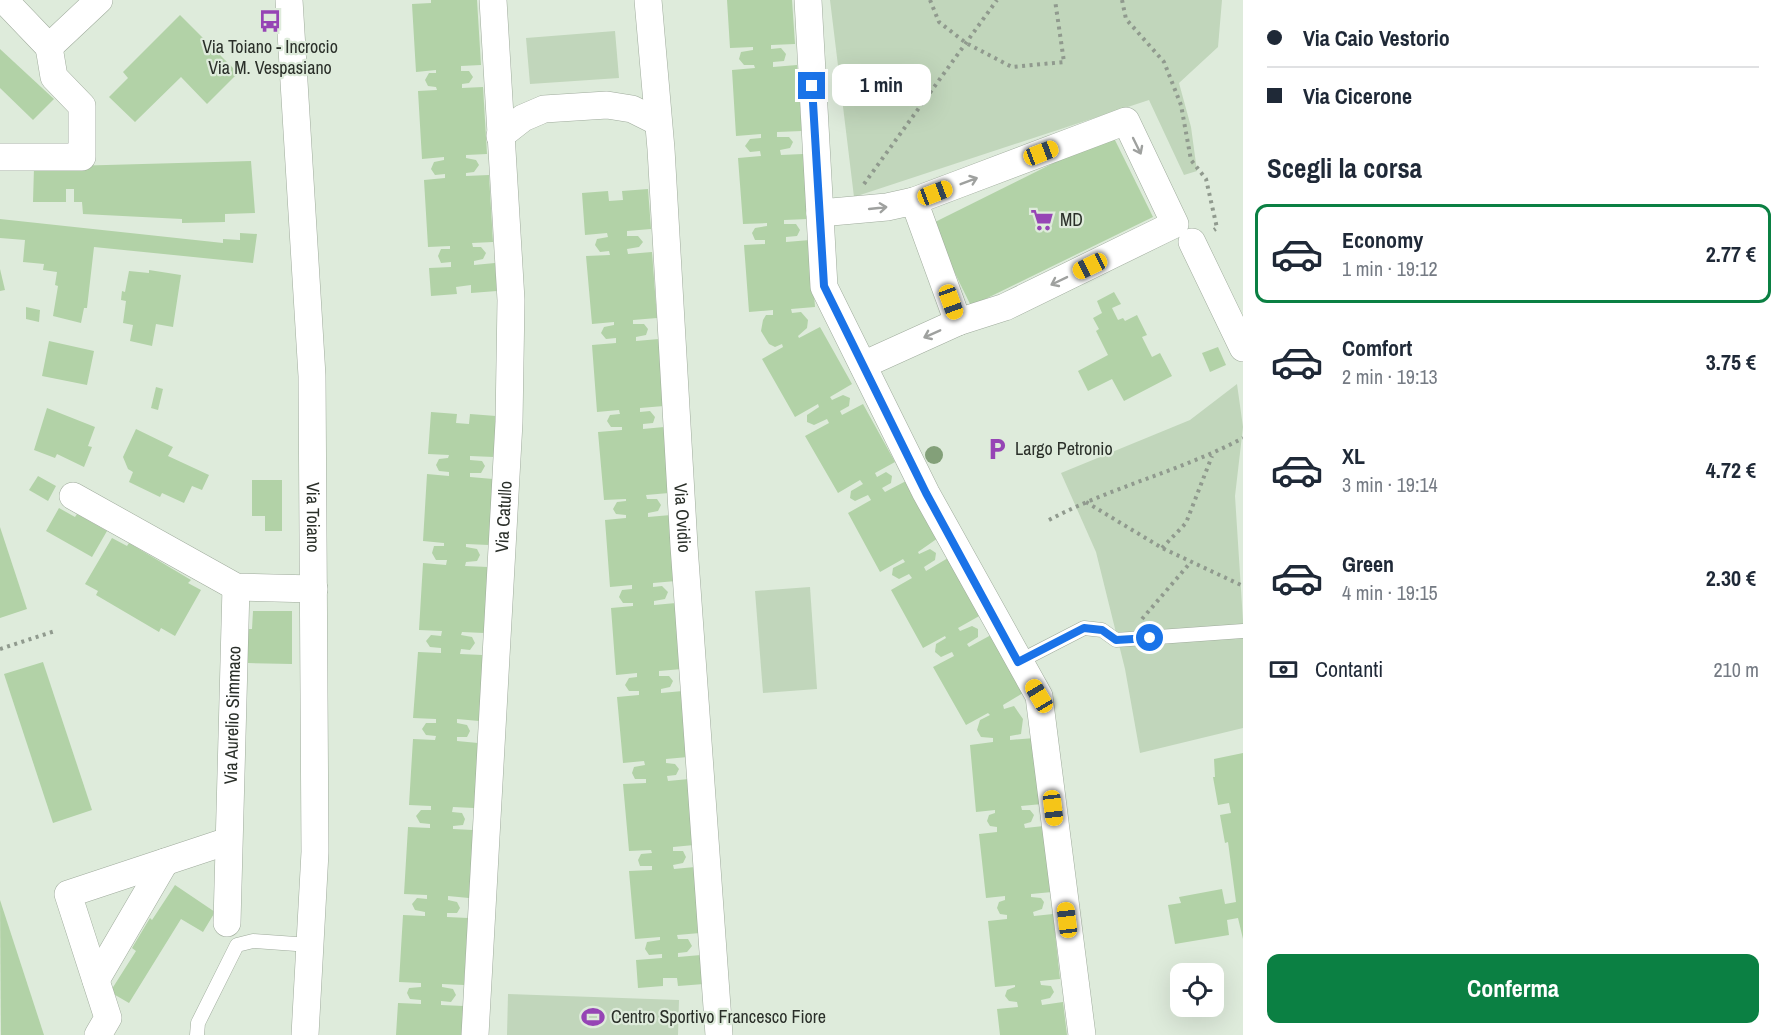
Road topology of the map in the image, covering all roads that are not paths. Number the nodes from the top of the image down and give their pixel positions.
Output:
1 (99, 0) edge
2 (289, 0) edge
3 (492, 0) edge
4 (648, 0) edge
5 (808, 0) edge
6 (5, 9) edge
7 (49, 47) junction
8 (658, 122) junction
9 (500, 136) junction
10 (0, 158) edge
11 (914, 201) junction
12 (820, 213) junction
13 (1192, 242) road end
14 (958, 322) junction
15 (1243, 348) edge
16 (863, 364) junction
17 (73, 496) dead end
18 (236, 588) junction
19 (314, 589) junction
20 (1243, 631) edge
21 (1018, 662) junction
22 (228, 841) junction
23 (165, 862) junction
24 (226, 924) dead end
25 (310, 945) junction
26 (96, 980) junction
27 (98, 1035) edge
28 (197, 1035) edge
29 (305, 1035) edge
30 (475, 1035) edge
31 (719, 1035) edge
32 (1082, 1035) edge

1 - 7 street
2 - 19 street, Via Toiano
3 - 9 street, Via Catullo
4 - 8 street, Via Ovidio
5 - 12 street
6 - 7 street
7 - 10 street
8 - 9 street
8 - 31 street, Via Ovidio
9 - 30 street, Via Catullo
12 -> 11 street
11 - 14 street
11 -> 14 street
12 - 16 street
13 - 15 street
14 -> 16 street
16 - 21 street
17 - 18 street
18 - 19 street
18 - 22 street, Via Aurelio Simmaco
19 - 25 street, Via Toiano
20 - 21 lane
21 - 32 street
22 - 23 street
22 - 24 street, Via Aurelio Simmaco
23 - 26 street
23 - 26 street
25 - 28 lane
25 - 29 street, Via Toiano
26 - 27 street

